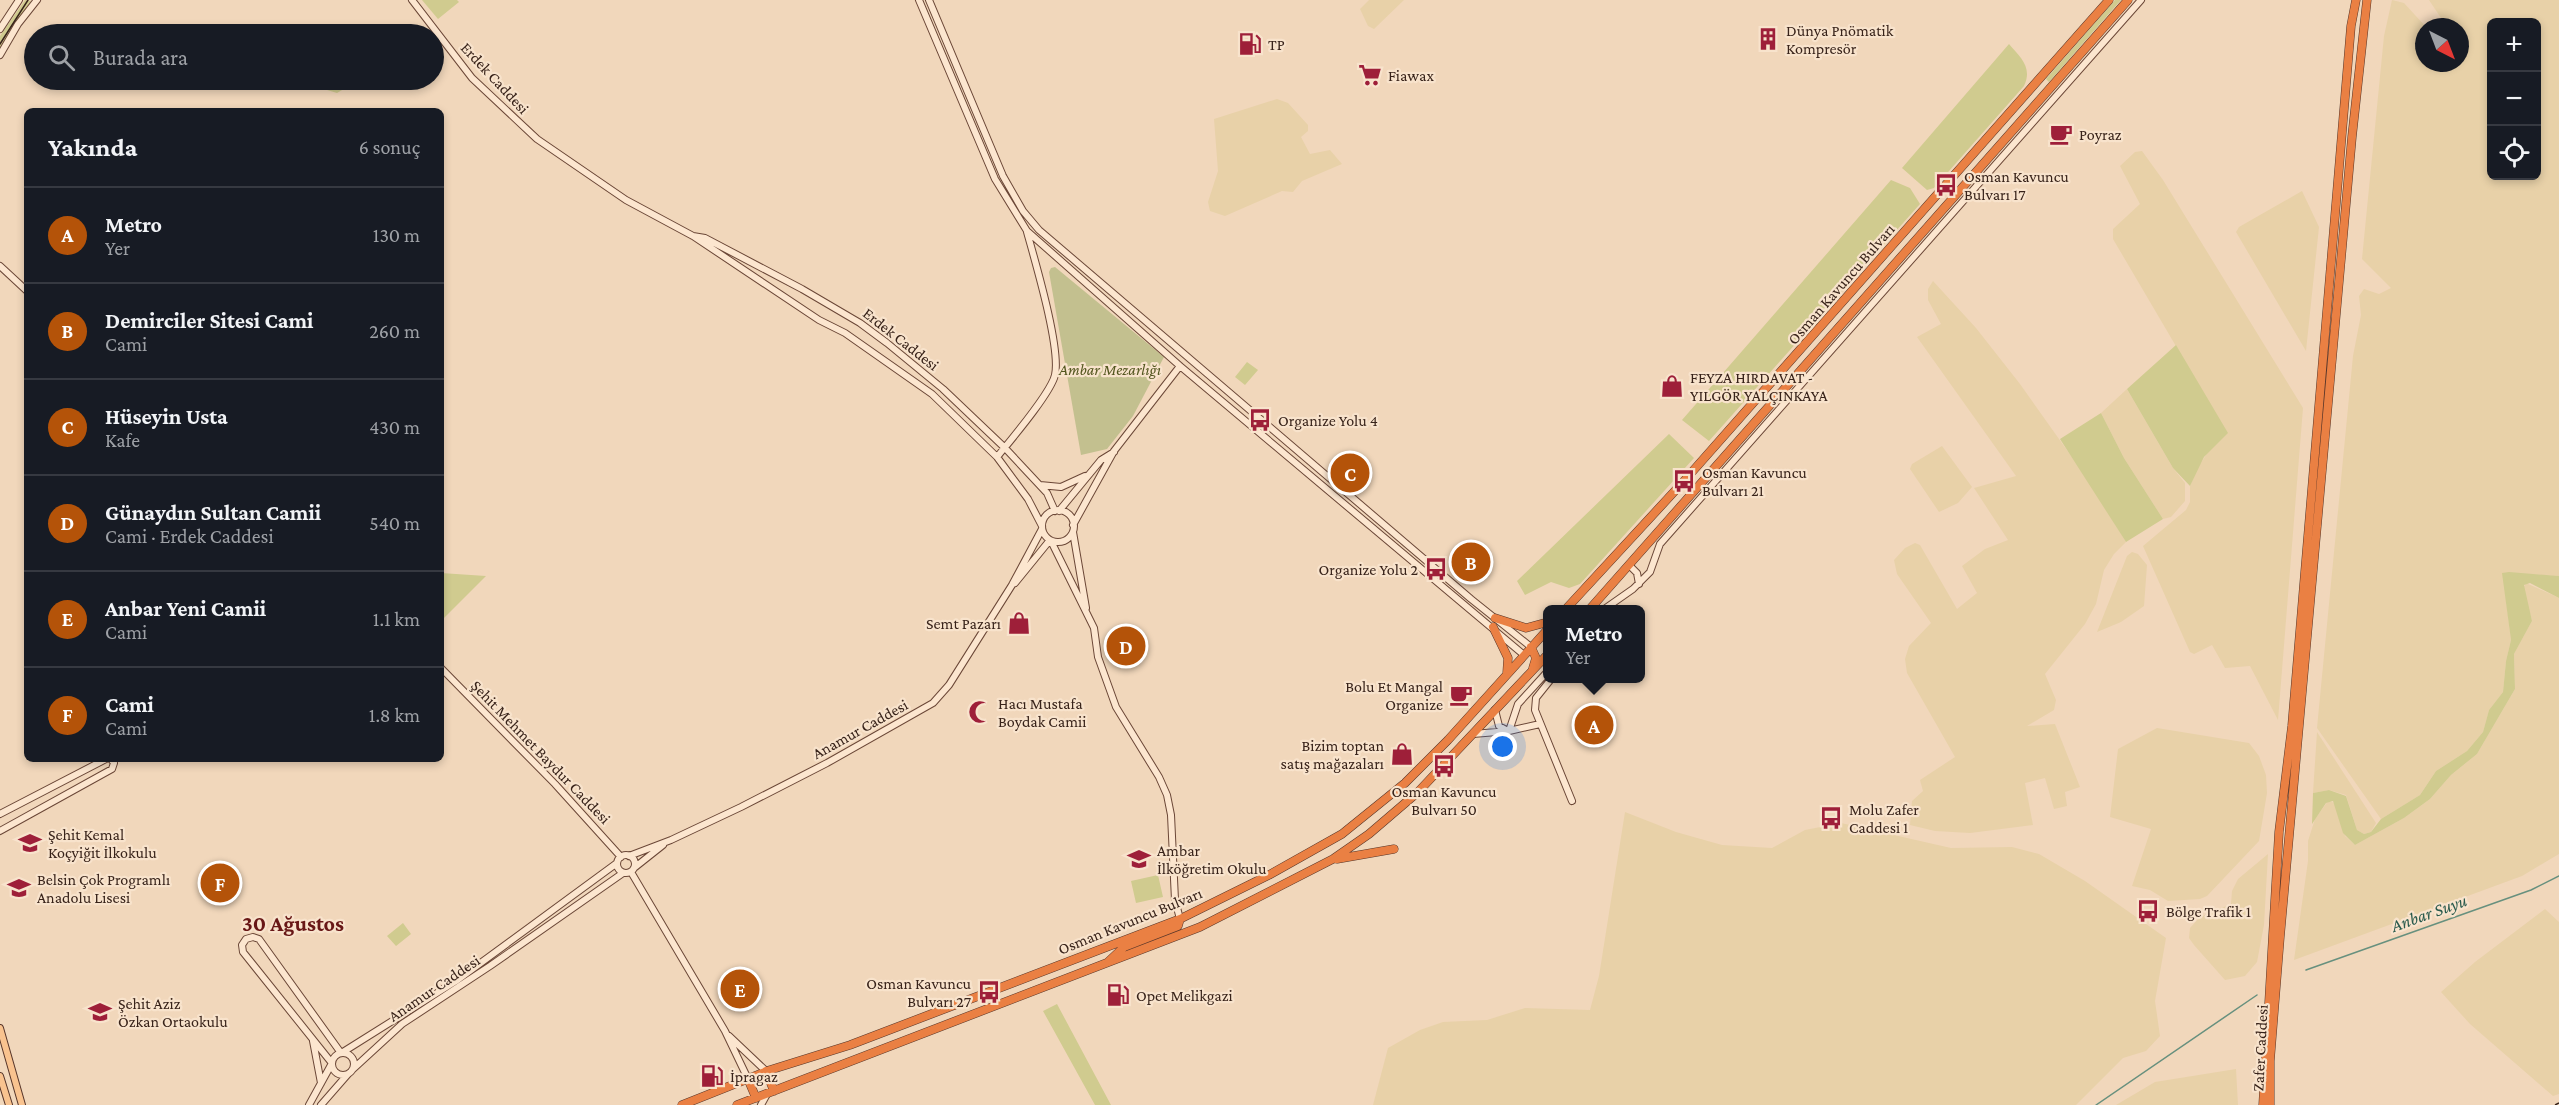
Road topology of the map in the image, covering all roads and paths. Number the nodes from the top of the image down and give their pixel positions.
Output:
1 (19, 0) edge
2 (37, 0) edge
3 (412, 0) edge
4 (919, 0) edge
5 (929, 0) edge
6 (2109, 0) edge
7 (2128, 0) edge
8 (2141, 0) edge
9 (2356, 0) edge
10 (2367, 0) edge
11 (430, 24) edge
12 (0, 29) edge
13 (2104, 34) junction
14 (444, 42) edge
15 (0, 55) edge
16 (1027, 231) junction
17 (693, 236) junction
18 (1065, 253) junction
19 (1052, 255) junction
20 (0, 266) edge
21 (24, 288) edge
22 (1830, 344) junction
23 (1180, 366) junction
24 (1005, 448) junction
25 (1114, 451) junction
26 (997, 457) junction
27 (1090, 473) junction
28 (1040, 485) junction
29 (1057, 511) junction
30 (1042, 527) junction
31 (1073, 528) junction
32 (1051, 540) junction
33 (1629, 565) junction
34 (1650, 572) junction
35 (1637, 573) junction
36 (1638, 584) junction
37 (1012, 585) junction
38 (1569, 605) edge
39 (1593, 605) edge
40 (1609, 605) edge
41 (1087, 615) junction
42 (1495, 618) junction
43 (1543, 623) edge
44 (1493, 627) junction
45 (1543, 634) edge
46 (1534, 644) junction
47 (1524, 655) junction
48 (1543, 657) edge
49 (444, 671) edge
50 (1507, 675) junction
51 (1543, 676) edge
52 (1548, 683) edge
53 (1495, 710) junction
54 (1540, 724) junction
55 (1509, 731) junction
56 (1473, 734) junction
57 (100, 762) edge
58 (113, 762) edge
59 (1572, 801) dead end
60 (0, 814) edge
61 (0, 831) edge
62 (671, 840) junction
63 (1394, 849) dead end
64 (622, 858) junction
65 (1333, 860) junction
66 (629, 871) junction
67 (1179, 919) junction
68 (1104, 965) junction
69 (0, 1028) edge
70 (725, 1031) junction
71 (312, 1038) junction
72 (342, 1052) junction
73 (331, 1063) junction
74 (351, 1071) junction
75 (766, 1071) junction
76 (0, 1076) edge
77 (748, 1078) junction
78 (321, 1083) junction
79 (771, 1093) junction
80 (759, 1102) edge
81 (9, 1105) edge
82 (22, 1105) edge
83 (309, 1105) edge
84 (321, 1105) edge
85 (682, 1105) edge
86 (737, 1105) edge
87 (2263, 1105) edge
88 (2270, 1105) edge

1 - 12 street
2 - 15 street
3 - 11 street, Erdek Caddesi
4 - 16 street
5 - 18 street
6 - 38 highway, Osman Kavuncu Bulvarı
7 - 13 highway, Osman Kavuncu Bulvarı
8 - 13 street
9 - 87 highway, Zafer Caddesi
10 - 88 highway, Zafer Caddesi
13 - 22 highway, Osman Kavuncu Bulvarı
14 - 17 street, Erdek Caddesi
16 - 19 street
16 - 24 street
17 - 24 street, Erdek Caddesi
17 - 26 street, Erdek Caddesi
18 - 19 street
18 - 42 street
19 - 23 street
20 - 21 street
22 - 33 highway, Osman Kavuncu Bulvarı
22 - 34 street
23 - 25 street
23 - 44 street
24 - 26 street
24 - 28 street, Erdek Caddesi
25 - 27 street
25 - 31 street
26 - 30 street, Erdek Caddesi
27 - 28 street
27 - 29 street
28 - 29 street, Erdek Caddesi
29 - 30 street
29 - 31 street
30 - 32 street
30 - 37 street
31 - 32 street
31 - 41 street
32 - 37 street
32 - 41 street
33 - 35 street
33 - 39 highway, Osman Kavuncu Bulvarı
34 - 35 street
34 - 36 street
35 - 36 street
36 - 40 street
37 - 62 street, Anamur Caddesi
41 - 67 street
42 - 43 highway
42 - 46 street
44 - 47 street
44 - 50 highway
45 - 46 highway, Osman Kavuncu Bulvarı
46 - 47 highway, Osman Kavuncu Bulvarı
46 - 48 highway
46 - 48 highway
47 - 48 highway
47 - 50 highway, Osman Kavuncu Bulvarı
48 - 53 highway, Osman Kavuncu Bulvarı
49 - 64 street, Şehit Mehmet Baydur Caddesi
50 - 67 highway, Osman Kavuncu Bulvarı
51 - 55 street
52 - 54 street
53 - 55 street
53 - 56 highway, Osman Kavuncu Bulvarı
54 - 55 street
54 - 59 street
55 - 56 street
56 - 65 highway, Osman Kavuncu Bulvarı
57 - 60 street
58 - 61 street
62 - 64 street, Anamur Caddesi
62 - 66 street, Anamur Caddesi
63 - 65 highway
64 - 66 street
64 - 66 street
64 - 72 street, Anamur Caddesi
65 - 68 highway, Osman Kavuncu Bulvarı
66 - 70 street
66 - 74 street, Anamur Caddesi
67 - 68 highway
67 - 75 highway, Osman Kavuncu Bulvarı
68 - 79 highway, Osman Kavuncu Bulvarı
69 - 82 main road
70 - 75 street
70 - 77 street
71 - 72 street
71 - 73 street
71 - 78 street
72 - 73 street
72 - 74 street
73 - 74 street
73 - 78 street
74 - 84 street, Anamur Caddesi
75 - 77 highway, Osman Kavuncu Bulvarı
75 - 79 highway
76 - 81 main road
77 - 80 highway
77 - 85 highway, Osman Kavuncu Bulvarı
78 - 83 street
79 - 80 highway, Osman Kavuncu Bulvarı
80 - 86 highway, Osman Kavuncu Bulvarı

